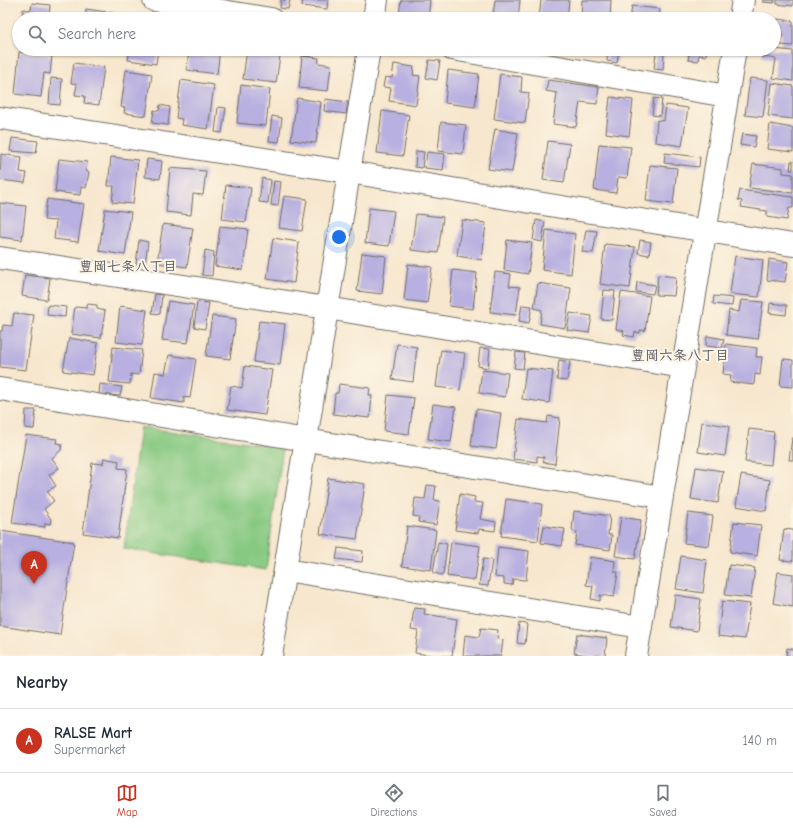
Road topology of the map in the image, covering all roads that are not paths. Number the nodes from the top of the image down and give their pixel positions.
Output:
1 (154, 0) edge
2 (377, 0) edge
3 (743, 0) edge
4 (228, 12) edge
5 (375, 12) edge
6 (741, 12) edge
7 (368, 56) edge
8 (493, 56) edge
9 (734, 56) edge
10 (727, 96) junction
11 (0, 118) edge
12 (349, 172) junction
13 (706, 231) junction
14 (793, 245) edge
15 (0, 258) edge
16 (327, 308) junction
17 (683, 367) junction
18 (0, 390) edge
19 (306, 440) junction
20 (662, 498) junction
21 (285, 570) junction
22 (641, 627) junction
23 (271, 656) edge
24 (636, 656) edge

1 - 4 street
2 - 5 street
3 - 6 street
7 - 12 street
8 - 10 street
9 - 10 street
10 - 13 street
11 - 12 street
12 - 13 street
12 - 16 street
13 - 14 street
13 - 17 street
15 - 16 street
16 - 17 street
16 - 19 street
17 - 20 street
18 - 19 street
19 - 20 street
19 - 21 street
20 - 22 street
21 - 22 street
21 - 23 street
22 - 24 street

